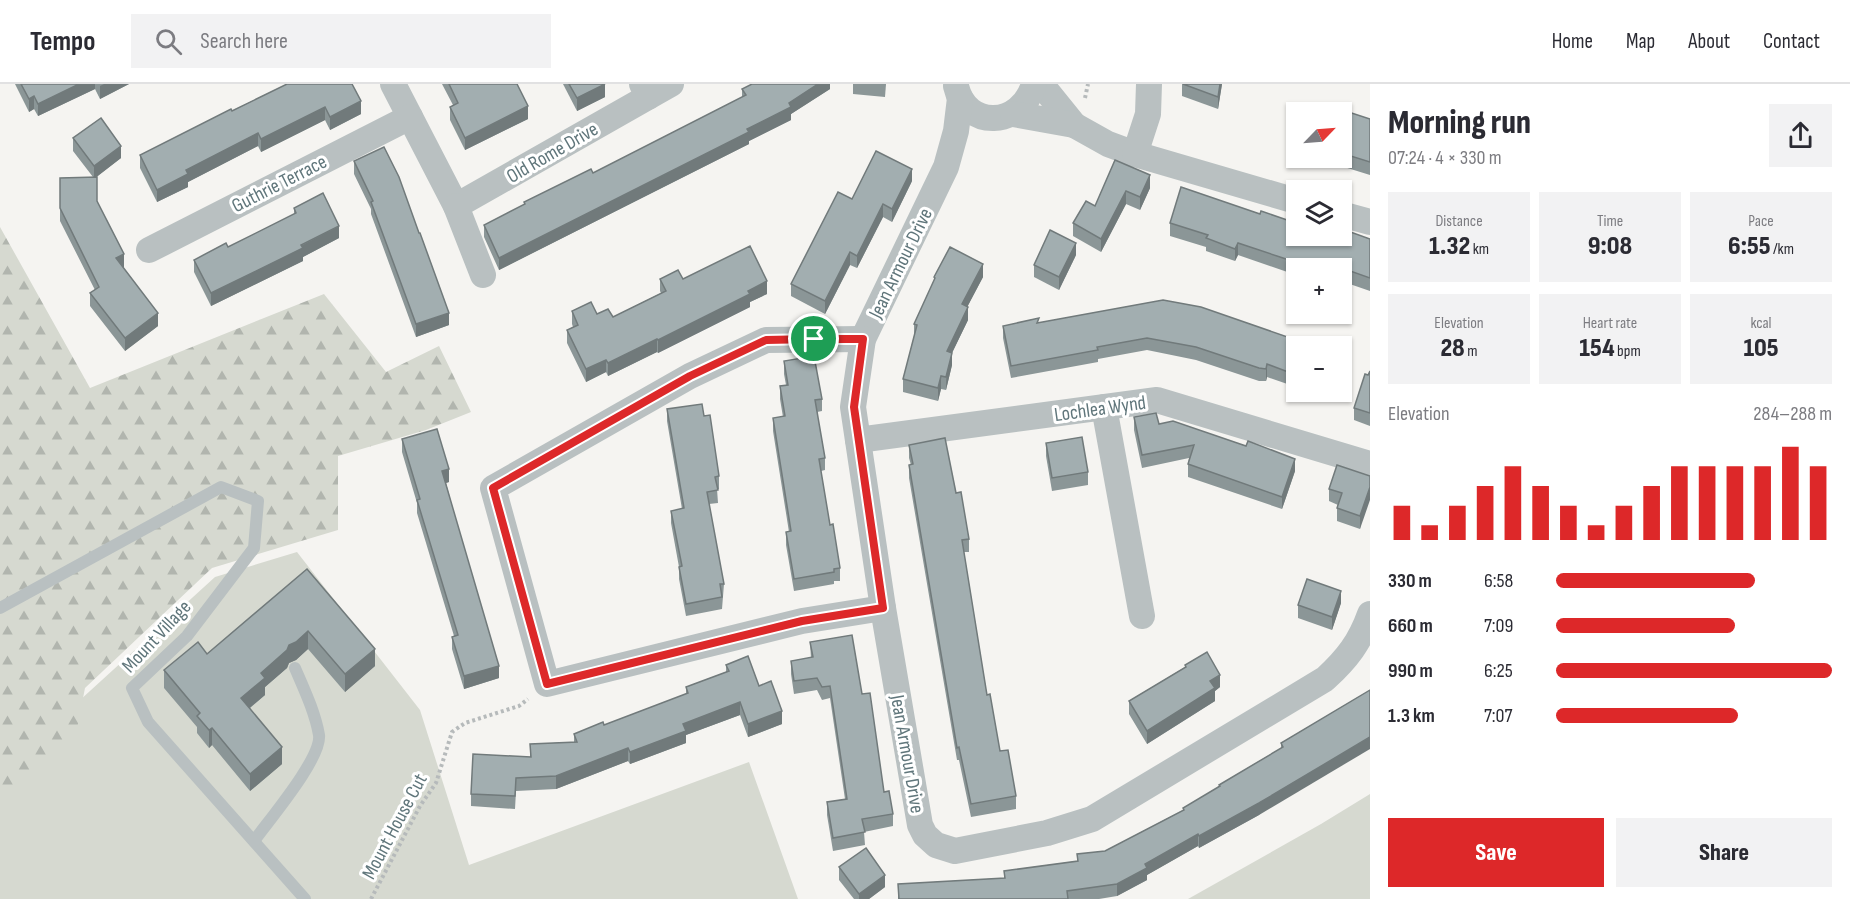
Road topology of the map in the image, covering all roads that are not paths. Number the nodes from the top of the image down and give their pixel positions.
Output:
1 (393, 84) edge
2 (671, 84) edge
3 (1034, 84) edge
4 (1041, 84) edge
5 (1149, 84) edge
6 (957, 89) edge
7 (645, 90) edge
8 (1007, 115) junction
9 (410, 117) junction
10 (1074, 125) junction
11 (1135, 154) junction
12 (946, 167) junction
13 (1286, 198) edge
14 (456, 206) junction
15 (1352, 217) edge
16 (1370, 222) edge
17 (149, 250) dead end
18 (483, 275) dead end
19 (863, 339) junction
20 (1104, 407) junction
21 (858, 440) junction
22 (1370, 464) edge
23 (0, 608) edge
24 (883, 608) junction
25 (1370, 614) edge
26 (1142, 616) dead end
27 (295, 668) dead end
28 (254, 841) junction
29 (305, 899) edge

1 - 9 street
2 - 7 street, Old Rome Drive
3 - 8 street, Jean Armour Drive
4 - 10 street
5 - 11 street
6 - 8 street
6 - 12 street, Jean Armour Drive
7 - 14 street, Old Rome Drive
8 - 10 street
8 - 12 street, Jean Armour Drive
9 - 14 street
9 - 17 street, Guthrie Terrace
10 - 11 street
11 - 13 street
12 - 19 street, Jean Armour Drive
14 - 18 street
15 - 16 street
19 - 21 street, Jean Armour Drive
19 - 24 street
20 - 21 street, Lochlea Wynd
20 - 22 street, Lochlea Wynd
20 - 26 street
21 - 24 street, Jean Armour Drive
23 - 28 lane, Mount Village
24 - 25 street, Jean Armour Drive
27 - 28 lane
28 - 29 lane, Mount Village

